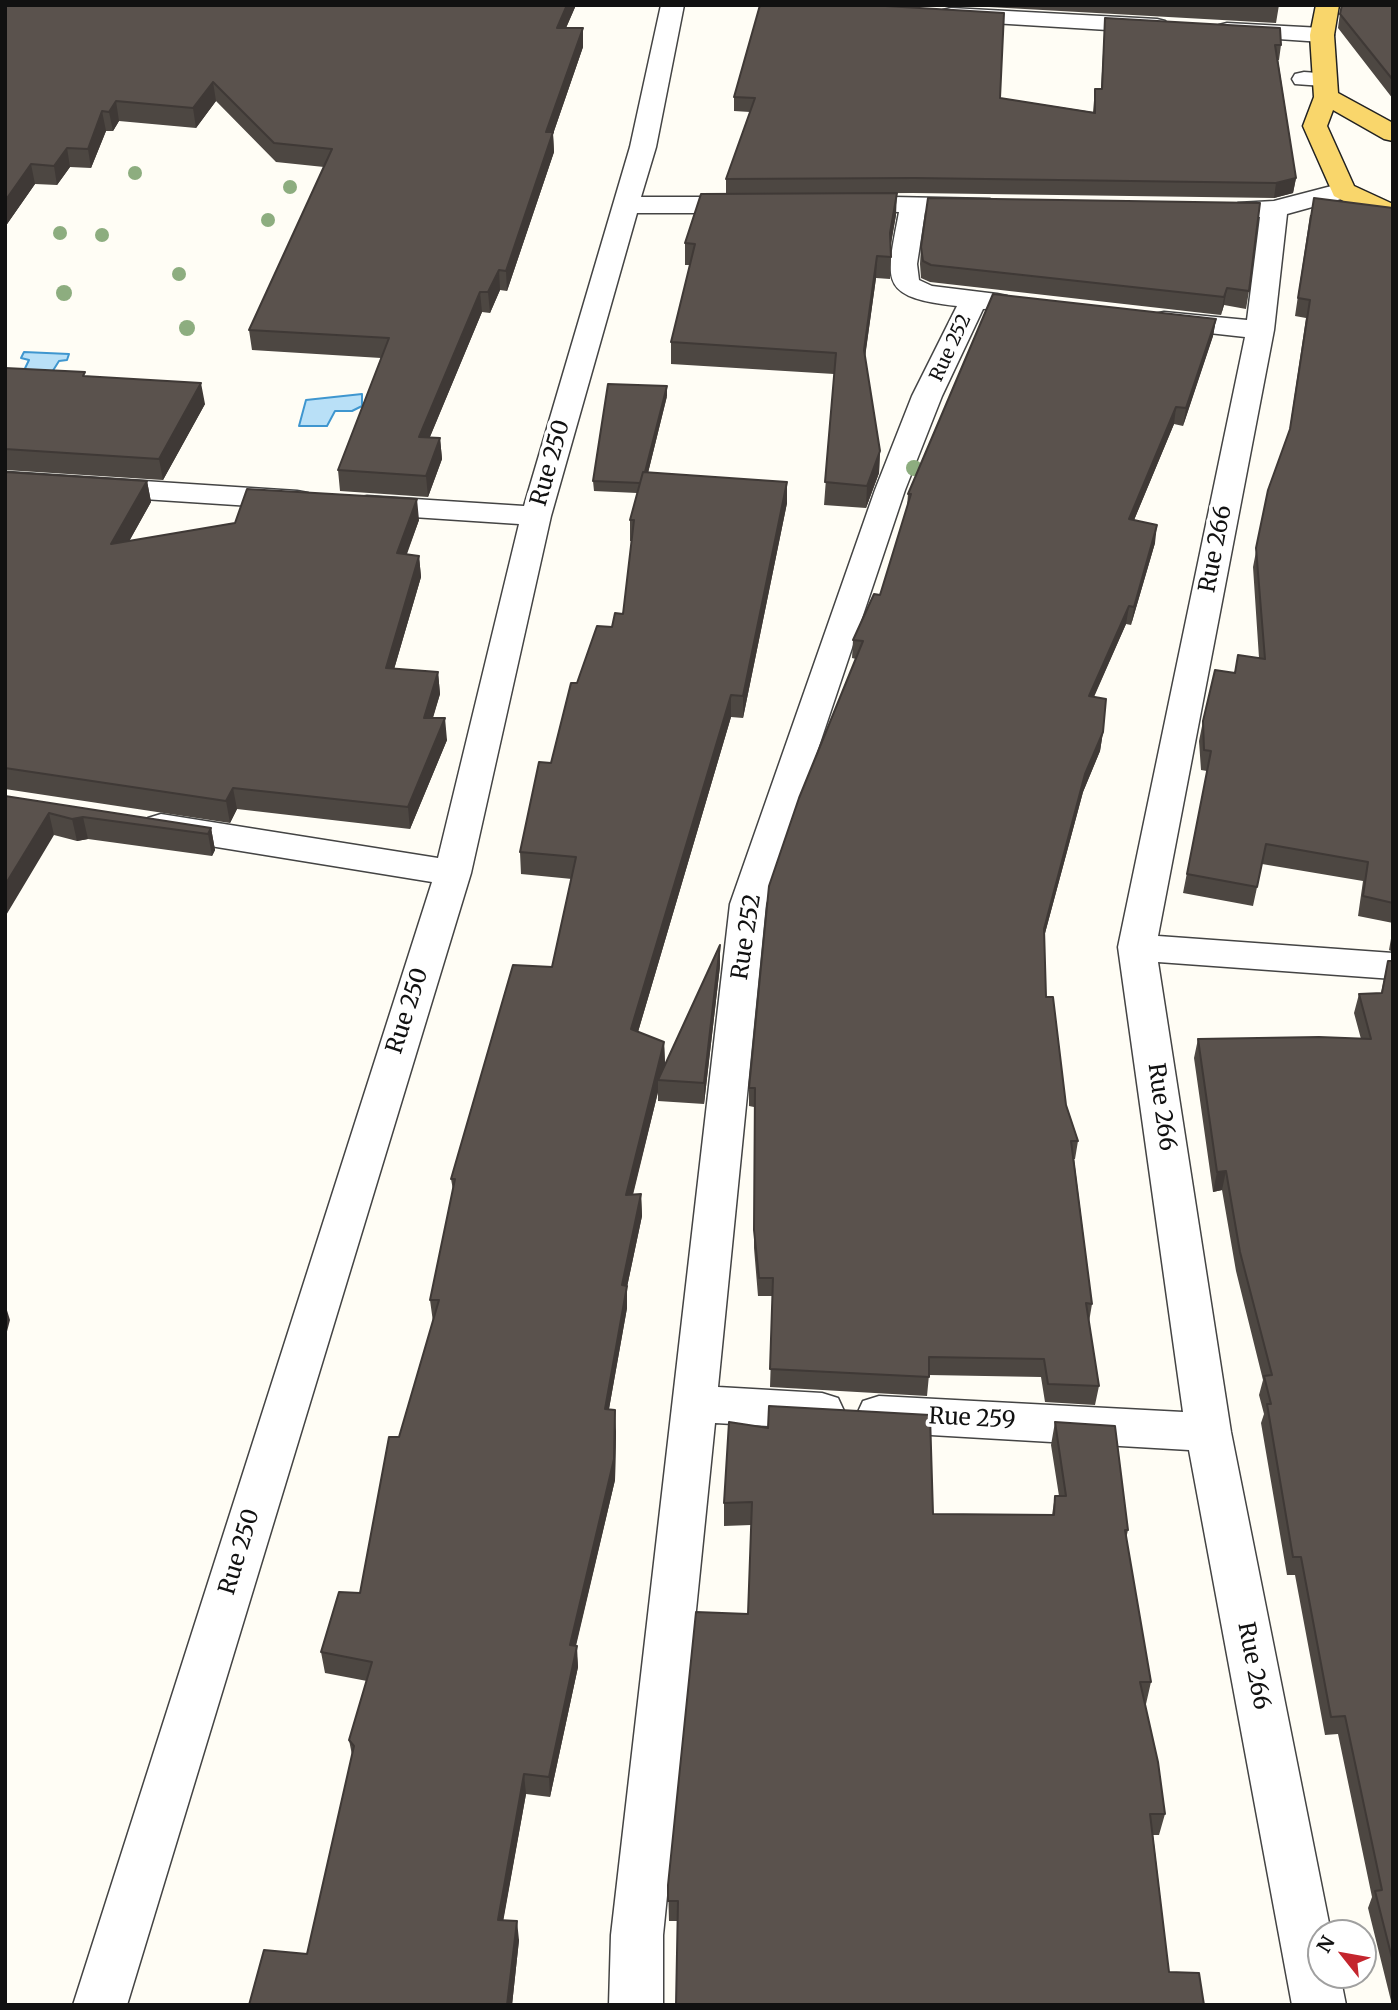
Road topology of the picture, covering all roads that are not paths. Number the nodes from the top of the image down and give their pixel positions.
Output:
1 (673, 5) edge
2 (1328, 5) edge
3 (923, 14) edge
4 (1322, 35) junction
5 (1318, 85) junction
6 (1393, 134) edge
7 (1343, 191) junction
8 (818, 204) edge
9 (914, 204) junction
10 (626, 205) junction
11 (776, 205) edge
12 (1010, 205) edge
13 (1218, 209) edge
14 (1273, 209) junction
15 (1393, 212) edge
16 (974, 299) junction
17 (1028, 305) edge
18 (1137, 317) edge
19 (1260, 330) junction
20 (5, 481) edge
21 (536, 516) junction
22 (127, 821) edge
23 (453, 873) junction
24 (1137, 947) junction
25 (1393, 966) edge
26 (695, 1404) junction
27 (1208, 1432) junction
28 (100, 2005) edge
29 (636, 2005) edge
30 (1319, 2005) edge

1 - 10 street, Rue 250
2 - 4 main road
3 - 4 street
4 - 5 main road
5 - 6 main road
5 - 7 main road
7 - 14 street
7 - 15 main road
8 - 9 street
9 - 12 street
9 - 16 street
10 - 11 street
10 - 21 street, Rue 250
13 - 14 street
14 - 19 street, Rue 266
16 - 17 street
16 - 26 street, Rue 252
18 - 19 street
19 - 24 street, Rue 266
20 - 21 street
21 - 23 street, Rue 250
22 - 23 street
23 - 28 street, Rue 250
24 - 25 street
24 - 27 street, Rue 266
26 - 27 street, Rue 259
26 - 29 street, Rue 252
27 - 30 street, Rue 266

